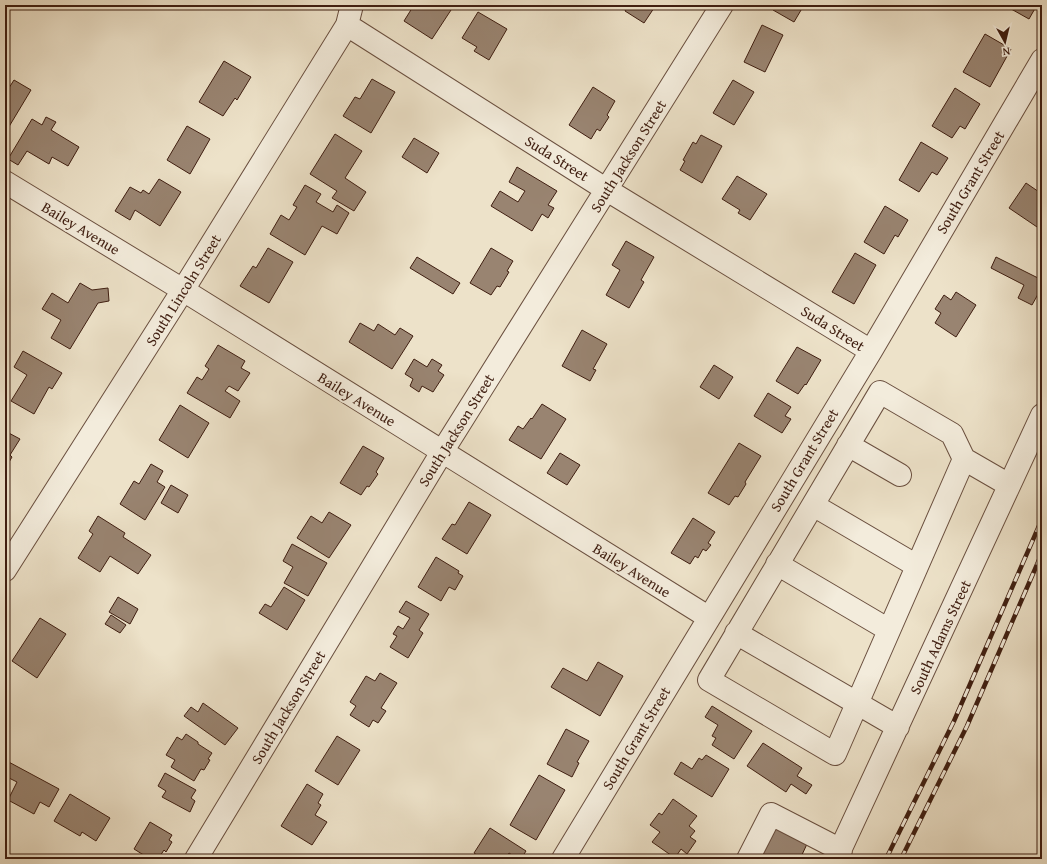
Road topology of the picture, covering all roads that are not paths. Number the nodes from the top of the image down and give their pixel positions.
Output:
1 (722, 5) edge
2 (349, 15) edge
3 (1042, 60) edge
4 (5, 182) edge
5 (607, 190) junction
6 (183, 290) junction
7 (870, 351) junction
8 (1042, 415) edge
9 (848, 445) junction
10 (442, 452) junction
11 (964, 459) junction
12 (900, 475) dead end
13 (1009, 485) junction
14 (813, 505) junction
15 (777, 564) junction
16 (917, 566) junction
17 (5, 570) edge
18 (708, 617) junction
19 (889, 630) junction
20 (736, 632) junction
21 (857, 703) junction
22 (898, 727) junction
23 (839, 854) edge
24 (196, 859) edge
25 (563, 859) edge
26 (748, 859) edge

1 - 5 street, South Jackson Street
2 - 5 street, Suda Street
2 - 6 street, South Lincoln Street
3 - 7 street, South Grant Street
4 - 6 street, Bailey Avenue
5 - 7 street, Suda Street
5 - 10 street, South Jackson Street
6 - 10 street, Bailey Avenue
6 - 17 street, South Lincoln Street
7 - 18 street, South Grant Street
8 - 13 street, South Adams Street
9 - 11 street
9 - 12 street
9 - 14 street
10 - 18 street, Bailey Avenue
10 - 24 street, South Jackson Street
11 - 13 street
11 - 16 street
13 - 22 street, South Adams Street
14 - 15 street
14 - 16 street
15 - 19 street
15 - 20 street
16 - 19 street
18 - 25 street, South Grant Street
19 - 21 street
20 - 21 street
20 - 21 street
21 - 22 street
22 - 23 street, South Adams Street
23 - 26 street

